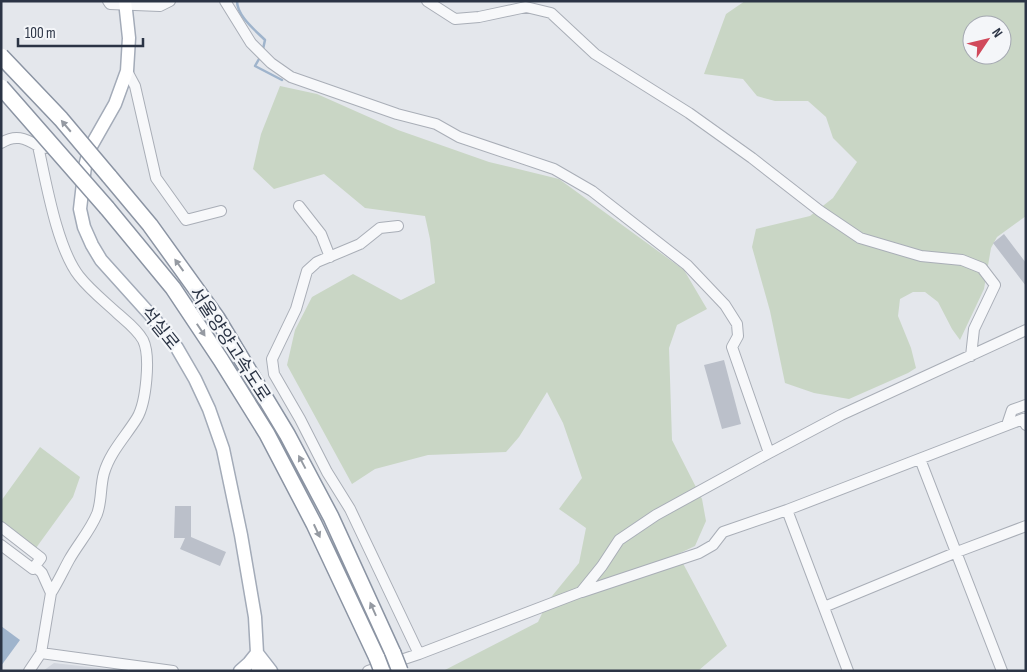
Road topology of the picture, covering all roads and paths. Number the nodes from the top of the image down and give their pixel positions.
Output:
1 (108, 1) edge
2 (170, 1) edge
3 (224, 1) edge
4 (426, 1) edge
5 (125, 3) edge
6 (1, 56) edge
7 (127, 71) junction
8 (1, 88) edge
9 (1, 143) edge
10 (38, 146) junction
11 (85, 166) junction
12 (299, 206) dead end
13 (221, 212) dead end
14 (398, 226) dead end
15 (330, 256) junction
16 (1026, 330) edge
17 (971, 356) junction
18 (1026, 405) edge
19 (1007, 425) junction
20 (1026, 425) edge
21 (769, 452) junction
22 (920, 459) junction
23 (787, 510) junction
24 (1026, 526) edge
25 (1, 527) edge
26 (1, 545) edge
27 (957, 552) junction
28 (38, 569) junction
29 (581, 592) junction
30 (51, 593) junction
31 (824, 607) junction
32 (41, 653) junction
33 (257, 653) junction
34 (419, 654) junction
35 (380, 664) edge
36 (30, 671) edge
37 (173, 671) edge
38 (240, 671) edge
39 (258, 671) edge
40 (271, 671) edge
41 (368, 671) edge
42 (400, 671) edge
43 (848, 671) edge
44 (1002, 671) edge

1 - 5 street
2 - 5 street
3 - 21 street
4 - 17 street
5 - 7 main road, 석실로
42 -> 6 highway, 서울양양고속도로, bridge
7 - 11 main road, 석실로
7 - 13 street
8 -> 35 highway, 서울양양고속도로, bridge
9 - 10 street
10 - 11 street
10 - 30 street
11 - 33 main road, 석실로
12 - 15 street
14 - 15 street
15 - 34 street
16 - 17 street
17 - 21 street
18 - 19 street
19 - 20 street
19 - 22 street
21 - 29 street
22 - 23 street
22 - 27 street
23 - 29 street
23 - 31 street
24 - 27 street
25 - 28 street
26 - 28 street
27 - 31 street
27 - 44 street
28 - 30 street
29 - 34 street
30 - 32 street
31 - 43 street
32 - 36 street
32 - 37 street
33 - 38 main road
33 - 39 main road, 석실로
33 - 40 main road
34 - 41 street

